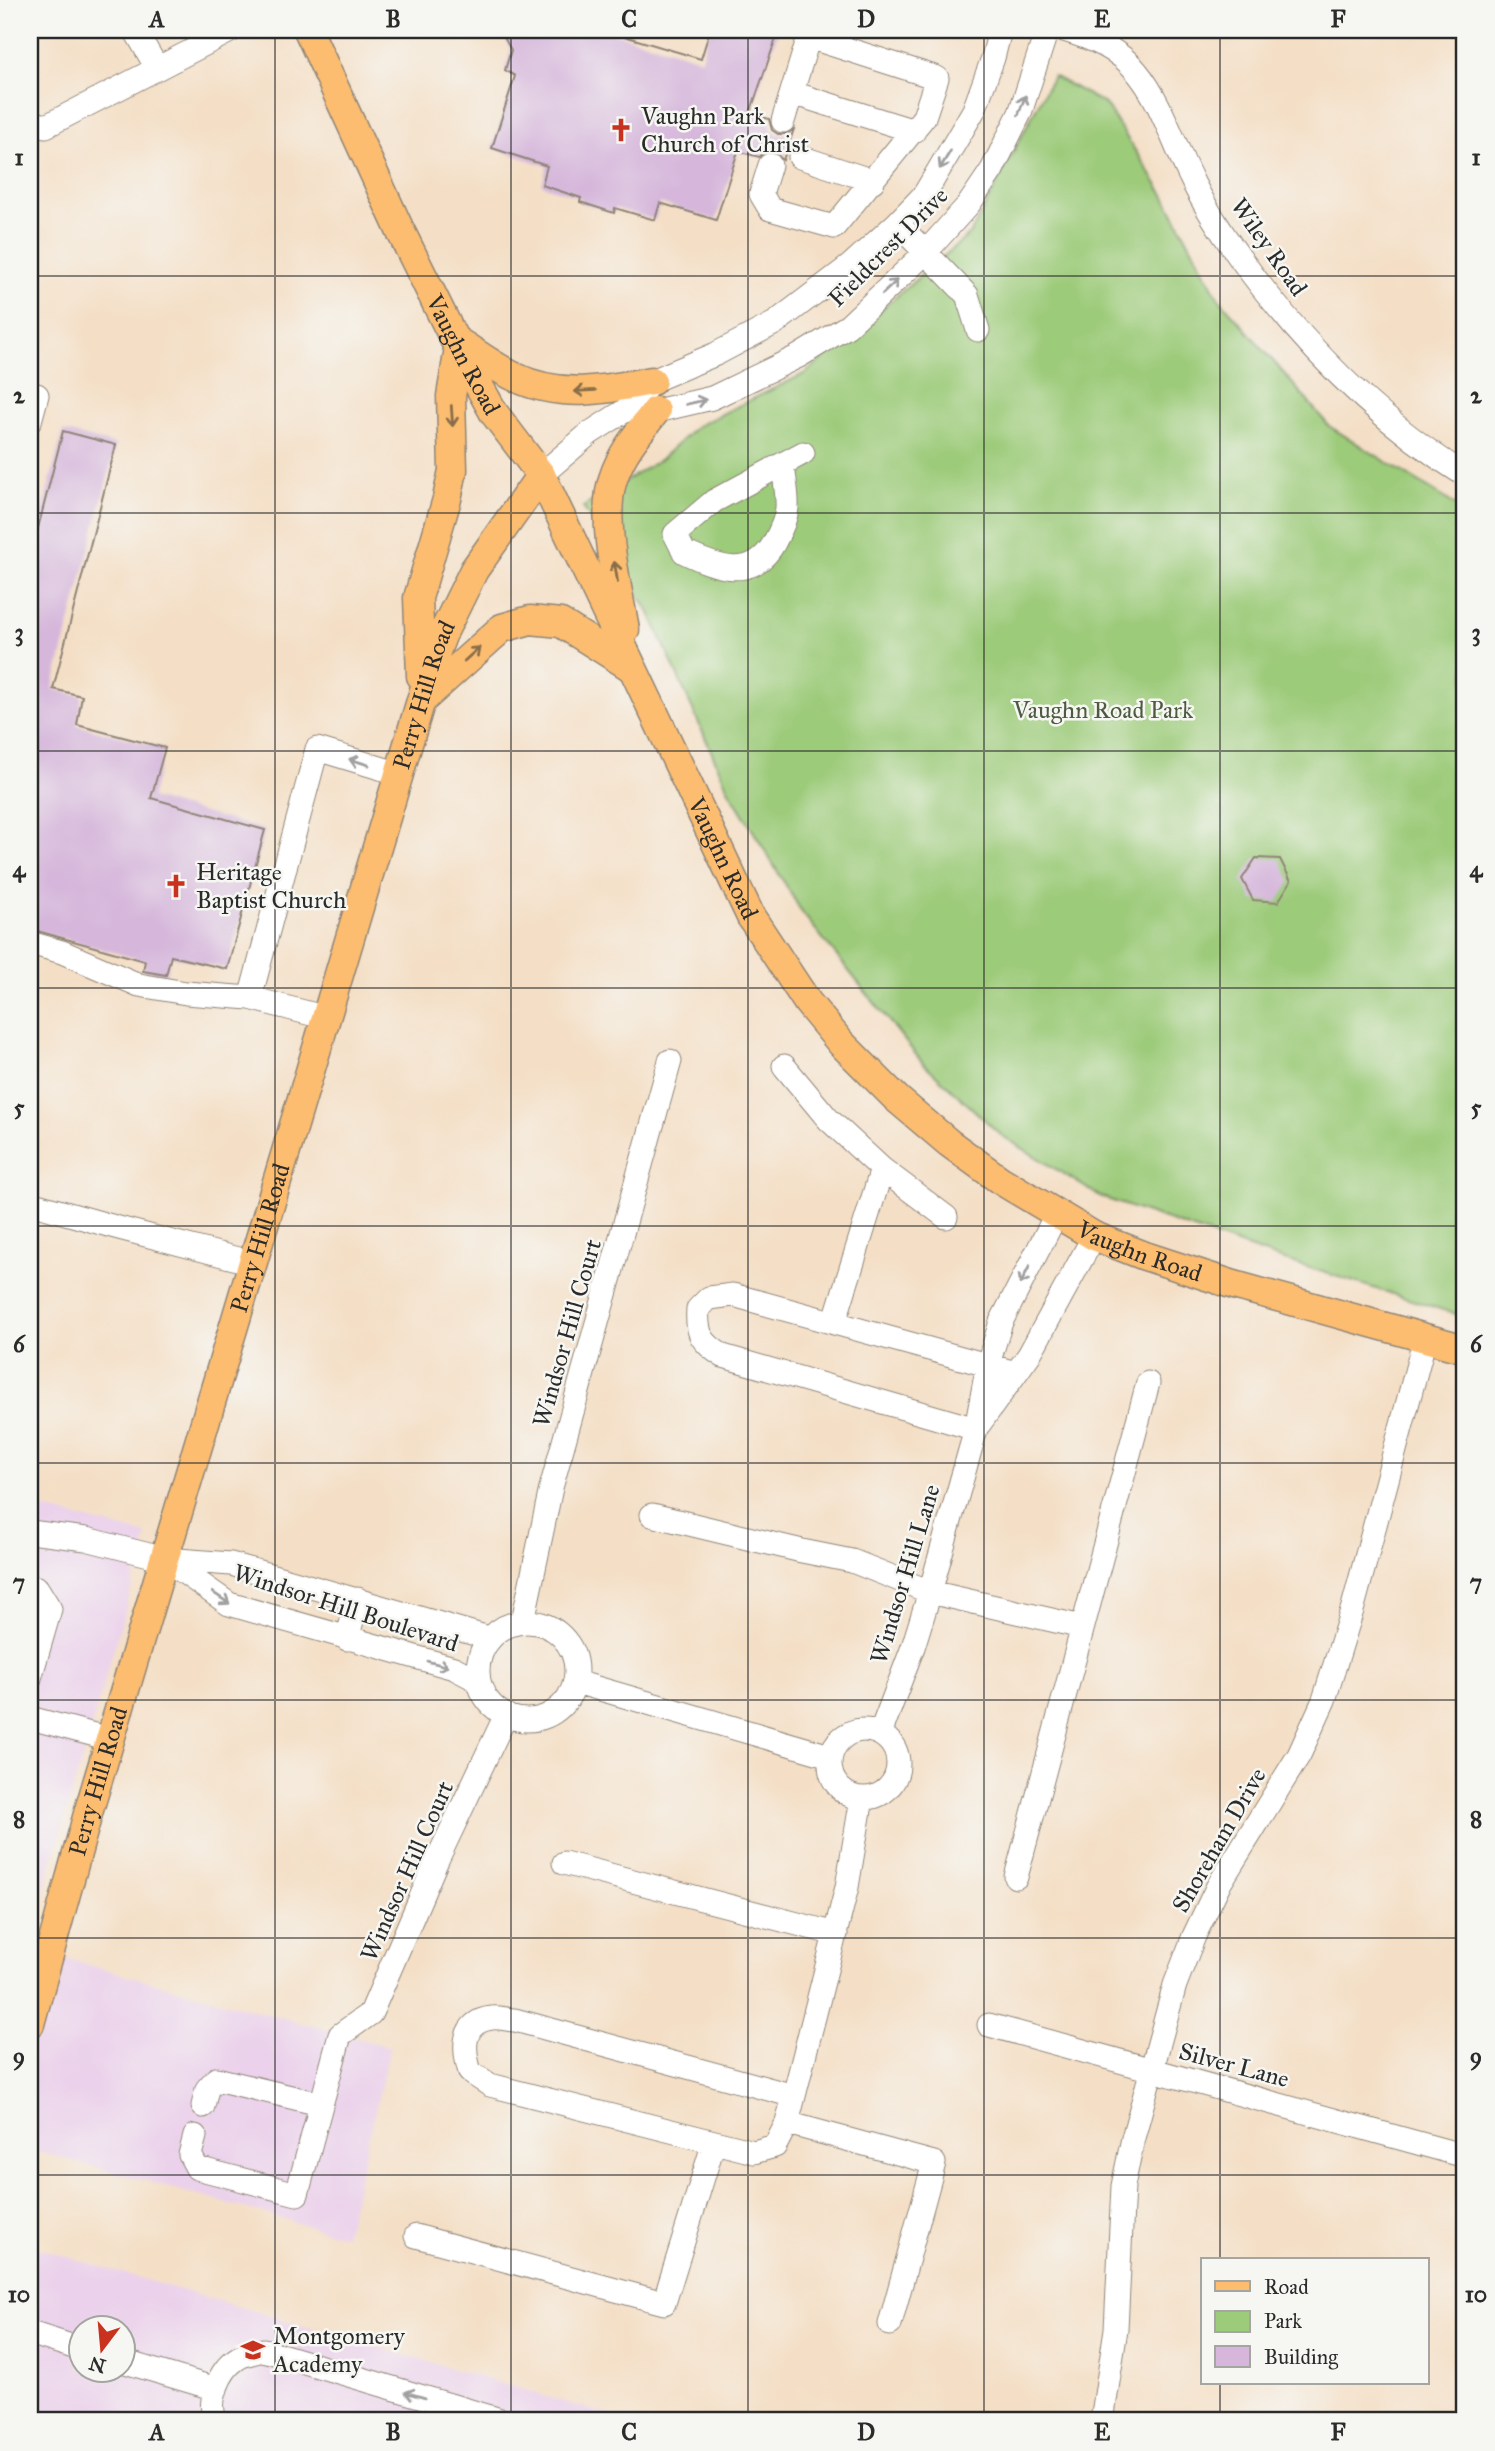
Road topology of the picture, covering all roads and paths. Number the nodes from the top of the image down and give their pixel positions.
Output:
1 (135, 30) edge
2 (308, 30) edge
3 (1000, 30) edge
4 (1047, 30) edge
5 (1064, 30) edge
6 (219, 33) edge
7 (810, 33) edge
8 (157, 68) junction
9 (792, 93) junction
10 (783, 121) dead end
11 (30, 122) edge
12 (914, 131) junction
13 (800, 157) dead end
14 (770, 165) dead end
15 (873, 181) junction
16 (897, 223) junction
17 (925, 253) junction
18 (775, 323) junction
19 (978, 330) dead end
20 (456, 344) junction
21 (799, 356) junction
22 (652, 381) junction
23 (37, 394) dead end
24 (643, 410) junction
25 (30, 421) edge
26 (793, 459) joint
27 (541, 475) junction
28 (1465, 475) edge
29 (631, 666) junction
30 (422, 700) junction
31 (400, 774) junction
32 (30, 943) edge
33 (250, 998) junction
34 (327, 1018) junction
35 (670, 1061) dead end
36 (784, 1066) dead end
37 (882, 1169) junction
38 (30, 1203) edge
39 (1056, 1214) junction
40 (946, 1217) dead end
41 (1094, 1236) junction
42 (253, 1263) junction
43 (834, 1323) junction
44 (1425, 1338) junction
45 (1465, 1349) edge
46 (988, 1364) junction
47 (1016, 1373) junction
48 (1148, 1383) dead end
49 (976, 1429) junction
50 (652, 1515) dead end
51 (30, 1532) edge
52 (165, 1559) junction
53 (30, 1586) edge
54 (930, 1592) junction
55 (358, 1599) junction
56 (523, 1621) junction
57 (1082, 1627) junction
58 (489, 1638) junction
59 (347, 1639) junction
60 (30, 1678) edge
61 (479, 1681) junction
62 (576, 1682) junction
63 (506, 1715) junction
64 (30, 1718) edge
65 (880, 1734) junction
66 (110, 1740) junction
67 (830, 1756) junction
68 (862, 1798) junction
69 (564, 1863) dead end
70 (1016, 1877) dead end
71 (836, 1934) junction
72 (37, 1969) edge
73 (30, 2024) edge
74 (989, 2025) dead end
75 (1152, 2070) junction
76 (794, 2096) junction
77 (320, 2104) junction
78 (203, 2106) dead end
79 (787, 2123) junction
80 (195, 2136) dead end
81 (713, 2142) junction
82 (1465, 2156) edge
83 (416, 2236) dead end
84 (890, 2324) dead end
85 (30, 2333) edge
86 (66, 2344) edge
87 (136, 2365) edge
88 (216, 2389) junction
89 (216, 2421) edge
90 (504, 2421) edge
91 (1102, 2421) edge

1 - 8 street
2 - 20 main road, Vaughn Road
3 -> 16 street, Fieldcrest Drive
17 -> 4 street, Fieldcrest Drive
5 - 28 street, Wiley Road
6 - 8 street
7 - 9 street
7 - 12 street
8 - 11 street
9 - 10 street
9 - 12 street
12 - 15 street
13 - 15 street
14 - 15 street
16 - 17 street
16 - 18 street, Fieldcrest Drive
17 - 19 street
21 -> 17 street, Fieldcrest Drive
18 - 21 street
18 - 22 street, Fieldcrest Drive
22 -> 20 main road
20 - 27 main road, Vaughn Road
20 -> 30 main road
24 -> 21 street, Fieldcrest Drive
22 - 24 street, Fieldcrest Drive
23 - 25 street
24 - 27 street, Fieldcrest Drive
29 -> 24 main road
26 - 26 street
27 - 29 main road, Vaughn Road
27 - 30 main road, Perry Hill Road
30 -> 29 main road
29 - 39 main road, Vaughn Road
30 - 31 main road, Perry Hill Road
31 -> 33 street
31 - 34 main road, Perry Hill Road
32 - 33 street
33 - 34 street
34 - 42 main road, Perry Hill Road
35 - 56 street, Windsor Hill Court
36 - 37 street
37 - 40 street
37 - 43 street
38 - 42 street
39 - 41 main road, Vaughn Road
39 -> 46 street, Windsor Hill Lane
41 - 44 main road, Vaughn Road
41 - 47 street, Windsor Hill Lane
42 - 52 main road, Perry Hill Road
43 - 46 street
43 - 49 street
44 - 45 main road, Vaughn Road
44 - 75 street, Shoreham Drive
46 - 47 street
46 - 49 street, Windsor Hill Lane
47 - 49 street, Windsor Hill Lane
48 - 57 street
49 - 54 street, Windsor Hill Lane
50 - 54 street
51 - 52 street
52 - 55 street, Windsor Hill Boulevard
52 -> 59 street, Windsor Hill Boulevard
52 - 66 main road, Perry Hill Road
53 - 60 street
54 - 57 street
54 - 65 street, Windsor Hill Lane
55 - 58 street, Windsor Hill Boulevard
55 - 59 street
56 - 58 street, Windsor Hill Boulevard
56 - 62 street
57 - 70 street
58 - 61 street, Windsor Hill Boulevard
59 -> 61 street, Windsor Hill Boulevard
61 - 63 street, Windsor Hill Boulevard
62 - 63 street
62 - 67 street
63 - 77 street, Windsor Hill Court
64 - 66 street
65 - 67 street
65 - 68 street
66 - 72 main road, Perry Hill Road
67 - 68 street
68 - 71 street
69 - 71 street
71 - 76 street
72 - 73 main road, Perry Hill Road
74 - 75 street, Silver Lane
75 - 82 street, Silver Lane
75 - 91 street, Shoreham Drive
76 - 79 street
76 - 81 street
77 - 78 street
77 - 80 street
79 - 81 street
79 - 84 street
81 - 83 street
85 - 86 street
87 - 88 street
88 - 89 street
90 -> 88 street

